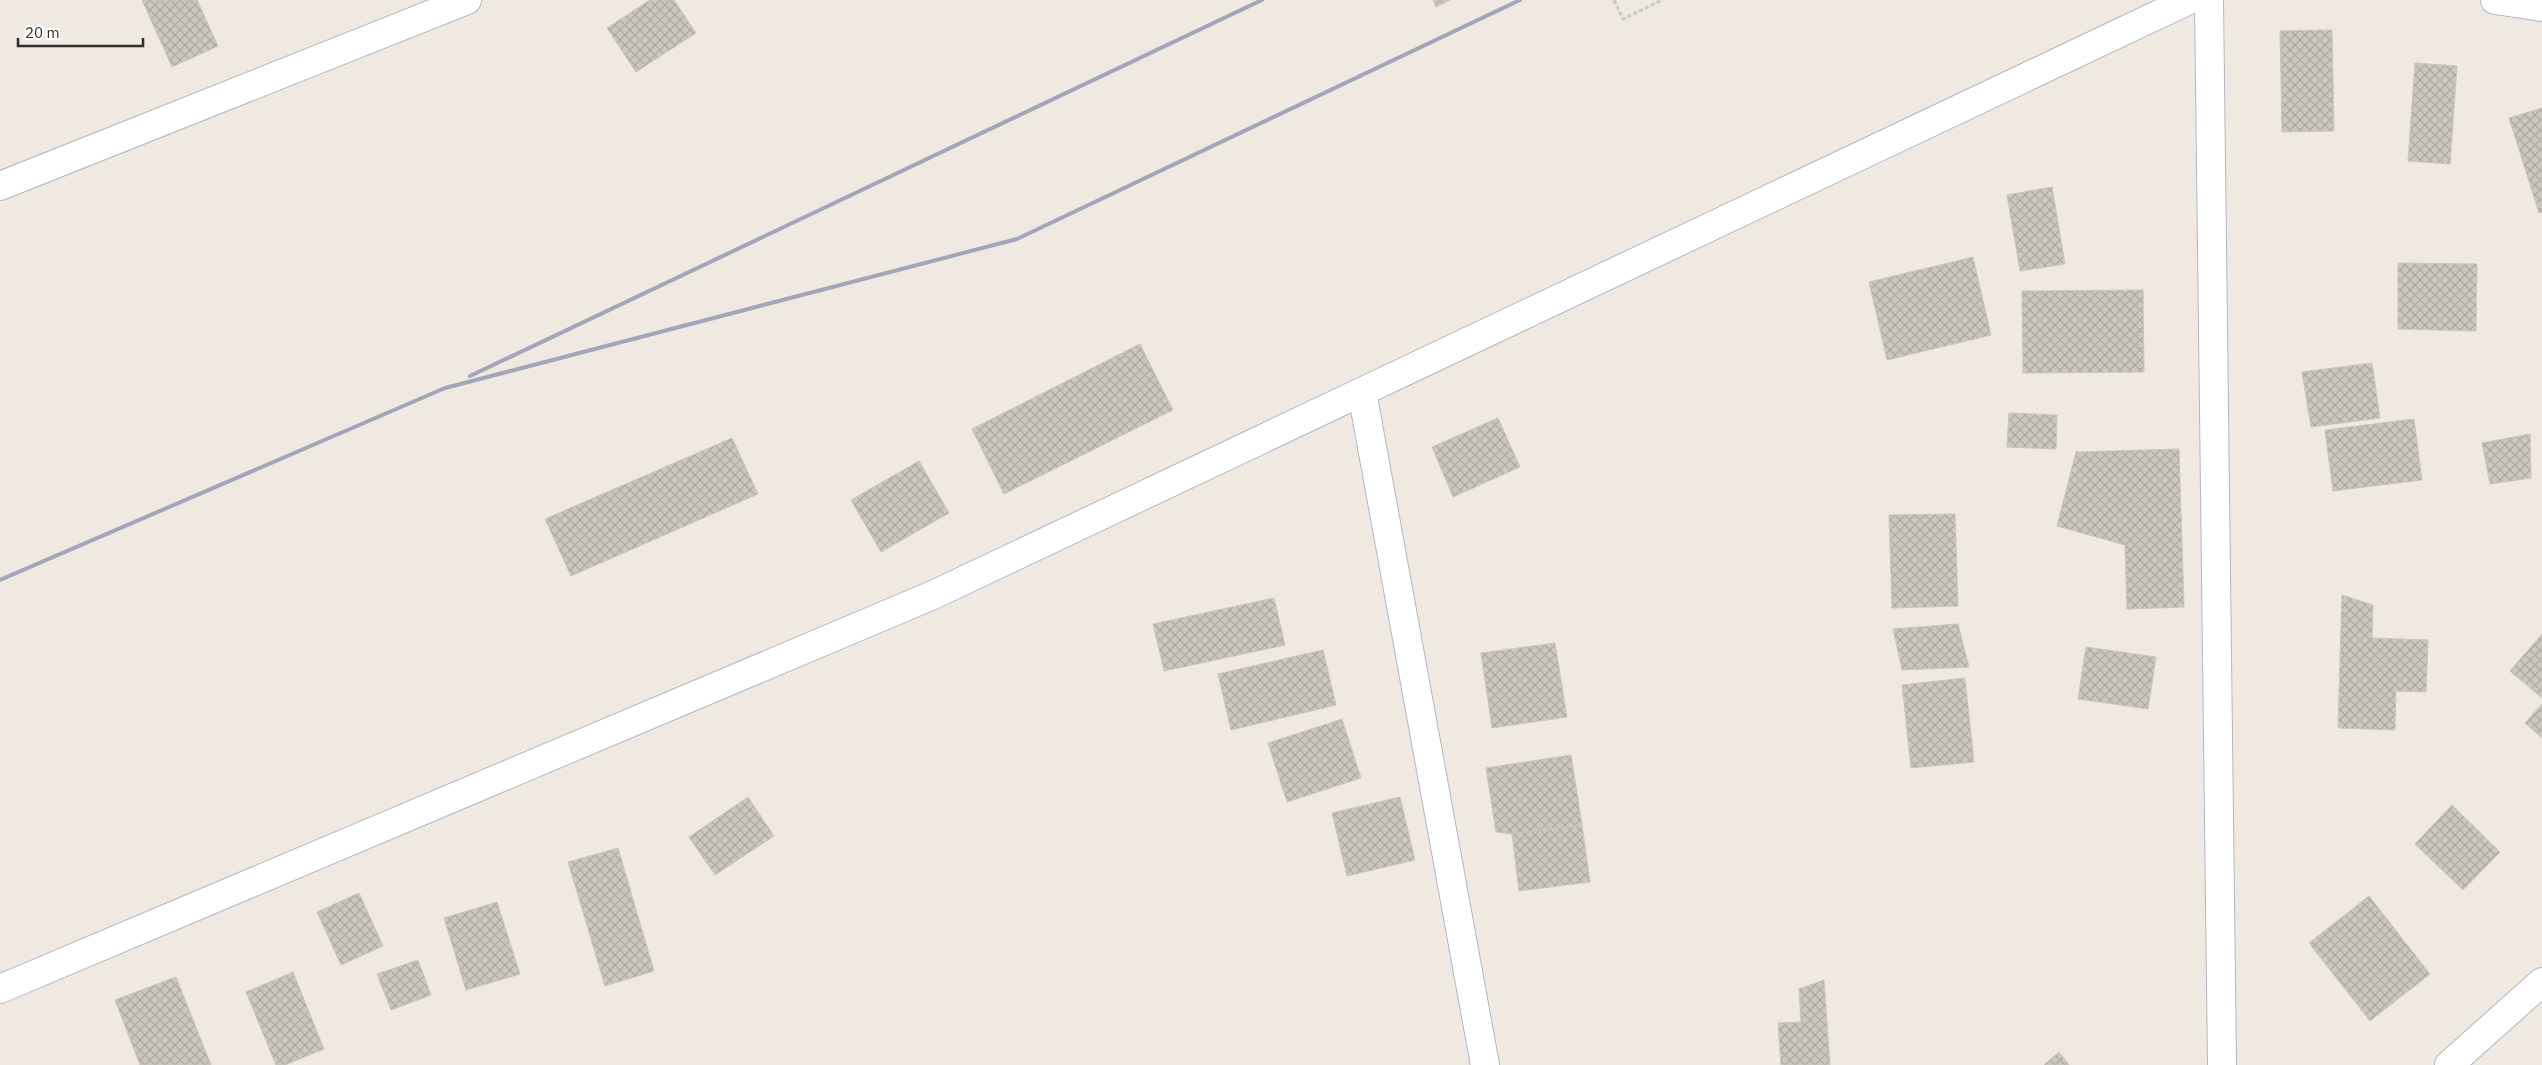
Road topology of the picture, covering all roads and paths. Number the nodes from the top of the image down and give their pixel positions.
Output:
1 (467, 0) edge
2 (1614, 0) edge
3 (1662, 0) edge
4 (2189, 0) edge
5 (2208, 0) edge
6 (2495, 0) edge
7 (2542, 7) edge
8 (0, 186) edge
9 (1362, 392) junction
10 (2542, 982) edge
11 (0, 989) edge
12 (1485, 1065) edge
13 (2222, 1065) edge
14 (2449, 1065) edge

1 - 8 street
2 - 3 path
4 - 9 street
5 - 13 street
6 - 7 street
9 - 11 street
9 - 12 street
10 - 14 street

